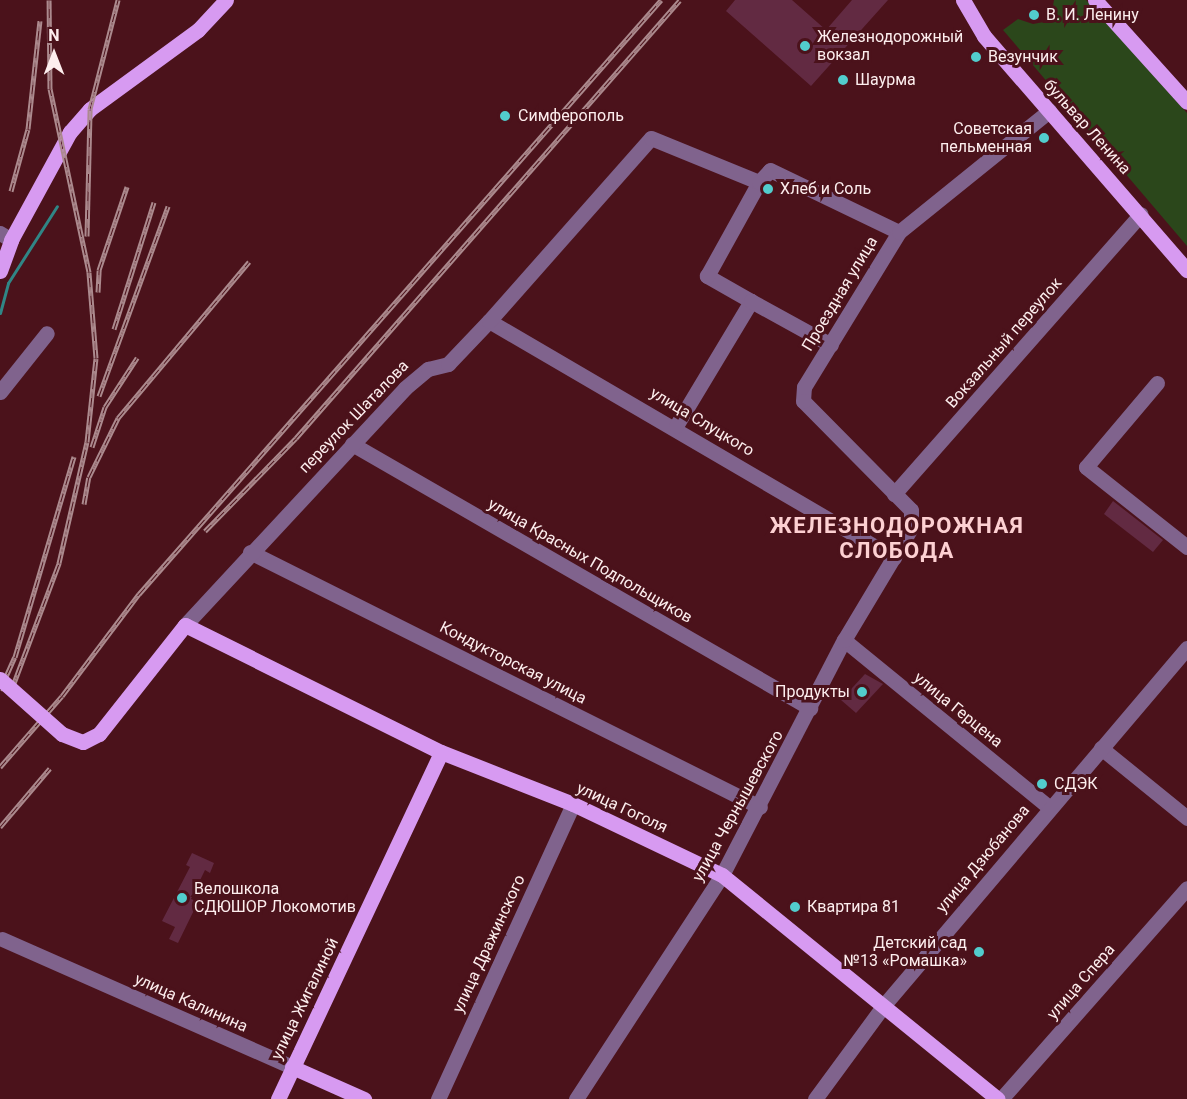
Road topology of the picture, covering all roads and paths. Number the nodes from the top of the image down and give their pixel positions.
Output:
1 (226, 0) edge
2 (1095, 0) edge
3 (964, 3) edge
4 (1187, 102) edge
5 (1049, 111) junction
6 (759, 182) junction
7 (1141, 214) junction
8 (899, 232) junction
9 (6, 237) edge
10 (1187, 270) edge
11 (0, 271) edge
12 (751, 300) junction
13 (489, 321) junction
14 (48, 333) dead end
15 (831, 345) junction
16 (1157, 383) dead end
17 (0, 392) edge
18 (676, 426) junction
19 (352, 444) junction
20 (894, 494) junction
21 (912, 520) joint
22 (1187, 547) edge
23 (250, 552) junction
24 (894, 558) junction
25 (185, 625) junction
26 (844, 640) junction
27 (1187, 648) edge
28 (0, 679) edge
29 (810, 708) junction
30 (1101, 748) junction
31 (441, 752) junction
32 (573, 804) junction
33 (760, 807) junction
34 (1050, 808) junction
35 (1187, 818) edge
36 (722, 875) junction
37 (1187, 888) edge
38 (2, 939) dead end
39 (884, 1005) junction
40 (292, 1067) junction
41 (278, 1099) edge
42 (364, 1099) edge
43 (438, 1099) edge
44 (576, 1099) edge
45 (815, 1099) edge
46 (1000, 1099) edge

1 - 9 main road
2 - 4 main road
3 - 5 main road, бульвар Ленина
5 - 7 main road, бульвар Ленина
5 - 8 street, Проездная улица
6 - 8 street
6 - 12 street
6 - 13 street, переулок Шаталова
7 - 10 main road, бульвар Ленина
7 - 20 street, Вокзальный переулок
8 - 15 street, Проездная улица
9 - 11 main road
12 - 15 street
12 - 18 street
13 - 18 street, улица Слуцкого
13 - 19 street, переулок Шаталова
14 - 17 street
15 - 20 street, Проездная улица
16 - 22 street
18 - 24 street, улица Слуцкого
19 - 23 street, переулок Шаталова
19 - 29 street, улица Красных Подпольщиков
20 - 21 street, Проездная улица
21 - 24 street, улица Чернышевского
23 - 25 street, переулок Шаталова
23 - 33 street, Кондукторская улица
24 - 26 street, улица Чернышевского
25 - 28 main road, bridge
25 - 31 main road, улица Гоголя
26 - 29 street, улица Чернышевского
26 - 34 street, улица Герцена
27 - 30 street, улица Дзюбанова
29 - 33 street, улица Чернышевского
30 - 34 street, улица Дзюбанова
30 - 35 street
31 - 32 main road, улица Гоголя
31 - 40 main road, улица Жигалиной
32 - 36 main road, улица Гоголя
32 - 43 street, улица Дражинского
33 - 36 street, улица Чернышевского
34 - 39 street, улица Дзюбанова
36 - 39 main road, улица Гоголя
36 - 44 street, улица Чернышевского
37 - 46 street, улица Спера
38 - 40 street, улица Калинина
39 - 45 street, улица Дзюбанова
39 - 46 main road, улица Гоголя
40 - 41 main road, улица Жигалиной
40 - 42 main road, улица Калинина

